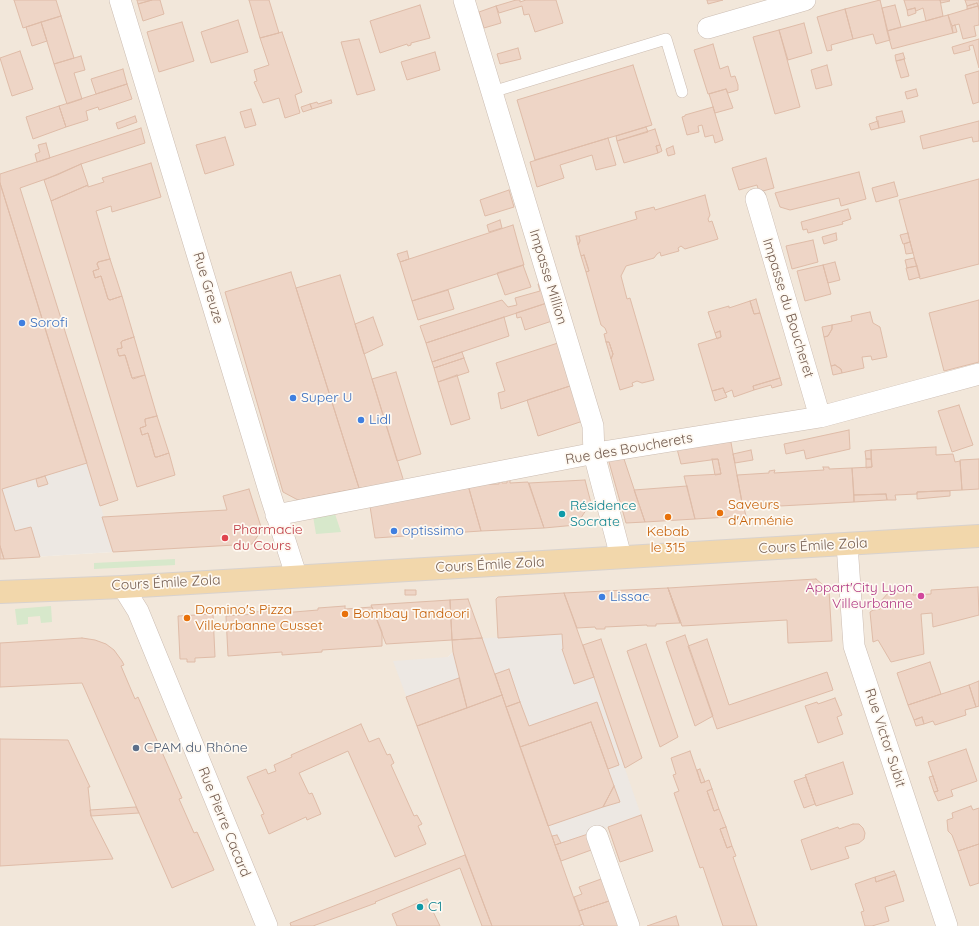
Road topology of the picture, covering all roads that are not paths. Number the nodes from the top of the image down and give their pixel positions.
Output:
1 (120, 0) edge
2 (464, 0) edge
3 (805, 0) edge
4 (708, 28) dead end
5 (492, 92) junction
6 (682, 92) dead end
7 (756, 199) dead end
8 (979, 374) edge
9 (820, 417) junction
10 (594, 454) junction
11 (276, 515) junction
12 (979, 536) edge
13 (847, 544) junction
14 (621, 557) junction
15 (296, 575) junction
16 (123, 586) junction
17 (0, 592) edge
18 (597, 836) dead end
19 (267, 926) edge
20 (629, 926) edge
21 (947, 926) edge

1 - 11 street, Rue Greuze
2 - 5 street, Impasse Million
3 - 4 street
5 - 6 lane
5 - 10 street, Impasse Million
7 - 9 street, Impasse du Boucheret
8 - 9 street, Rue des Boucherets
9 - 10 street, Rue des Boucherets
10 - 11 street, Rue des Boucherets
10 - 14 street, Impasse Million
11 - 15 street, Rue Greuze
12 - 13 main road, Cours Émile Zola
13 - 14 main road, Cours Émile Zola
13 - 21 street, Rue Victor Subit
14 - 15 main road, Cours Émile Zola
15 - 16 main road, Cours Émile Zola
16 - 17 main road, Cours Émile Zola
16 - 19 street, Rue Pierre Cacard
18 - 20 street

